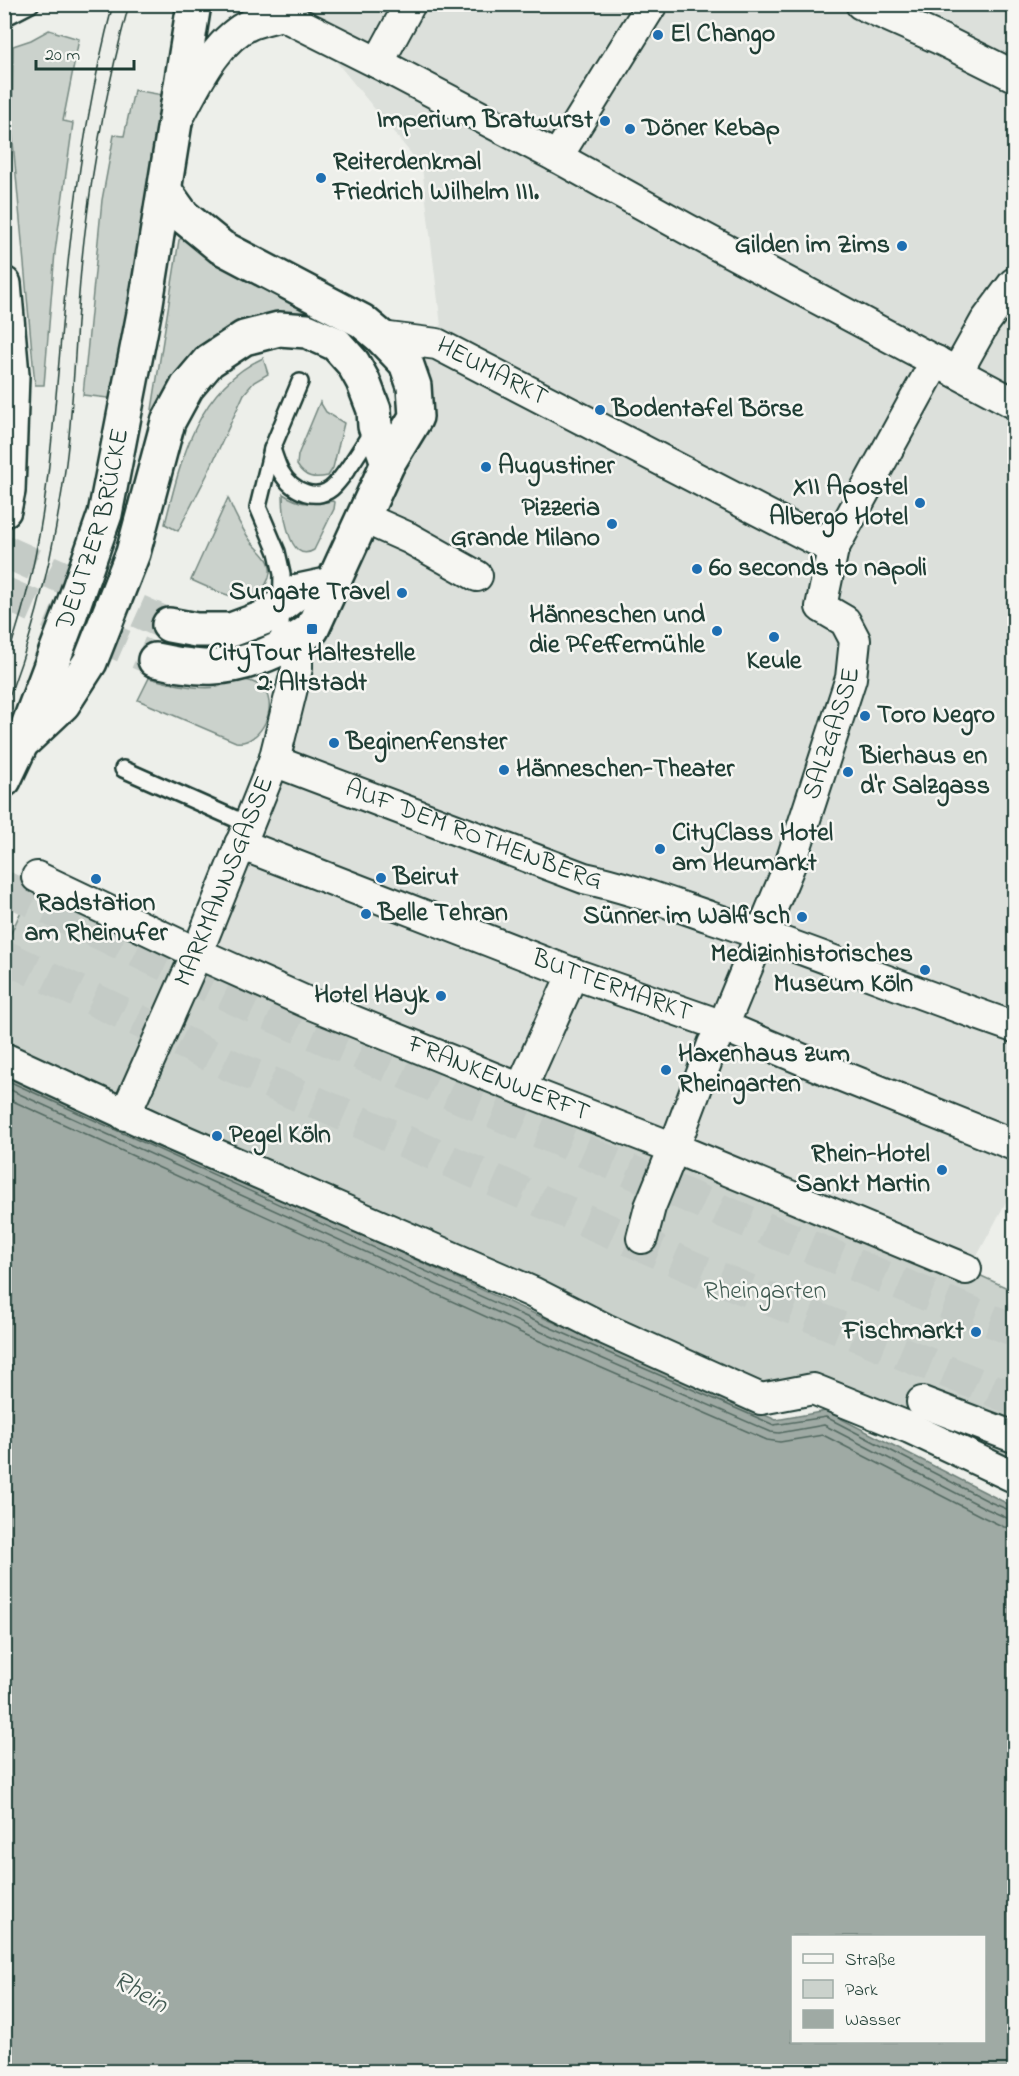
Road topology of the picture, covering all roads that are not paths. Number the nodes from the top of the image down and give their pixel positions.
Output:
1 (31, 4) edge
2 (194, 4) edge
3 (410, 4) edge
4 (652, 4) edge
5 (861, 4) edge
6 (273, 10) edge
7 (4, 18) edge
8 (378, 63) junction
9 (1014, 76) edge
10 (177, 118) junction
11 (557, 157) junction
12 (165, 190) junction
13 (1014, 283) edge
14 (4, 284) edge
15 (381, 337) junction
16 (946, 367) junction
17 (300, 382) dead end
18 (1014, 403) edge
19 (375, 426) junction
20 (272, 449) junction
21 (388, 463) junction
22 (4, 510) edge
23 (364, 518) junction
24 (830, 543) junction
25 (477, 576) dead end
26 (332, 585) junction
27 (281, 605) junction
28 (169, 625) tunnel mouth
29 (283, 647) junction
30 (154, 660) tunnel mouth
31 (22, 742) junction
32 (274, 761) junction
33 (123, 769) dead end
34 (4, 780) edge
35 (244, 834) junction
36 (37, 877) dead end
37 (760, 934) junction
38 (197, 953) junction
39 (573, 973) junction
40 (723, 1026) junction
41 (1014, 1027) edge
42 (4, 1058) edge
43 (521, 1089) junction
44 (125, 1114) junction
45 (1014, 1145) edge
46 (674, 1148) junction
47 (642, 1238) dead end
48 (966, 1269) dead end
49 (922, 1402) dead end
50 (1014, 1437) edge
51 (1014, 1477) edge

1 - 7 lane
2 - 10 main road
3 - 8 street
4 - 11 street
5 - 9 street
6 - 8 street
6 - 10 street
8 - 11 street
10 - 12 main road
11 - 16 street
12 - 15 main road
12 - 31 main road, DEUTZER BRÜCKE
13 - 16 street
14 - 22 main road
15 - 21 main road
15 - 24 street, HEUMARKT
16 - 18 street
16 - 24 street
17 - 20 lane
19 - 20 lane
19 - 21 main road
19 - 31 main road
20 - 27 lane
21 - 23 main road
23 - 25 street
23 - 26 main road
24 - 37 street, SALZGASSE
26 - 27 main road
26 - 29 main road
27 - 28 main road
27 - 29 lane
29 - 30 main road
29 - 32 street, MARKMANNSGASSE
31 - 34 main road, DEUTZER BRÜCKE
32 - 35 street, MARKMANNSGASSE
32 - 37 street, AUF DEM ROTHENBERG
33 - 35 lane
35 - 38 street, MARKMANNSGASSE
35 - 39 street, BUTTERMARKT
36 - 38 street, FRANKENWERFT
37 - 40 street, SALZGASSE
37 - 41 street, AUF DEM ROTHENBERG
38 - 43 street, FRANKENWERFT
38 - 44 street, MARKMANNSGASSE
39 - 40 street, BUTTERMARKT
39 - 43 street
40 - 45 street, BUTTERMARKT
40 - 46 street, SALZGASSE
42 - 44 street
43 - 46 street, FRANKENWERFT
44 - 51 street
46 - 47 street, SALZGASSE
46 - 48 street, FRANKENWERFT
49 - 50 street

